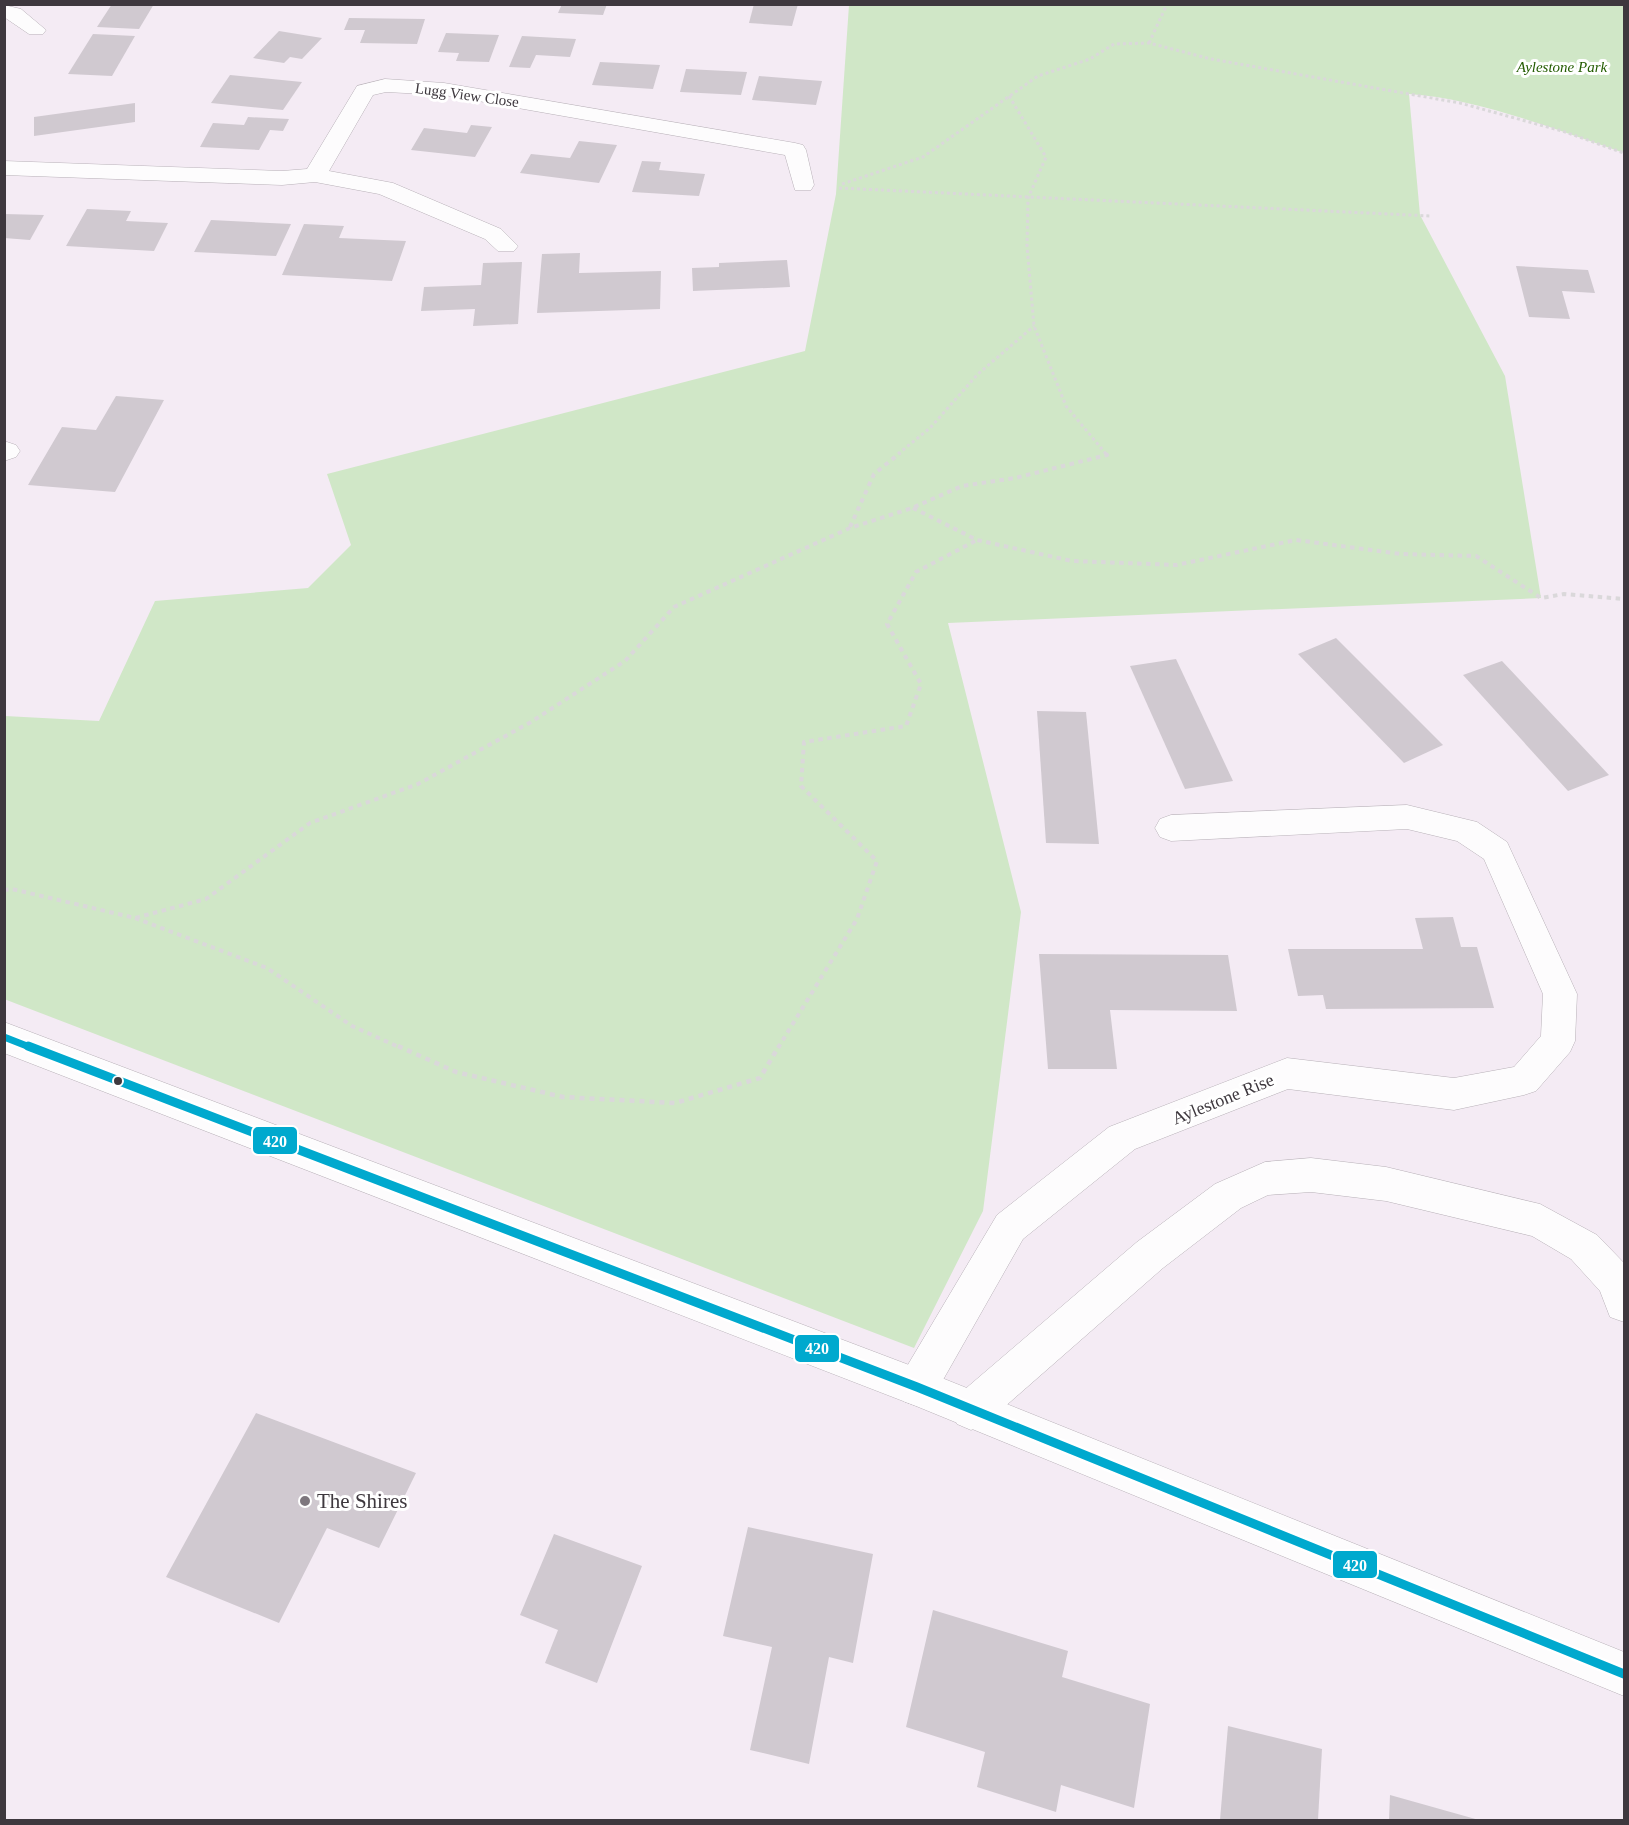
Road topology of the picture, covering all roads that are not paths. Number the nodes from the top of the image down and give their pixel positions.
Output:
1 (4, 11) edge
2 (36, 30) dead end
3 (4, 168) edge
4 (315, 175) junction
5 (803, 185) dead end
6 (506, 246) dead end
7 (1171, 828) dead end
8 (4, 1037) edge
9 (1624, 1304) edge
10 (916, 1387) junction
11 (971, 1410) junction
12 (1624, 1674) edge

1 - 2 main road
3 - 4 main road
4 - 5 main road, Lugg View Close
4 - 6 main road
7 - 10 main road, Aylestone Rise
8 - 10 main road
9 - 11 main road
10 - 11 main road
11 - 12 main road

